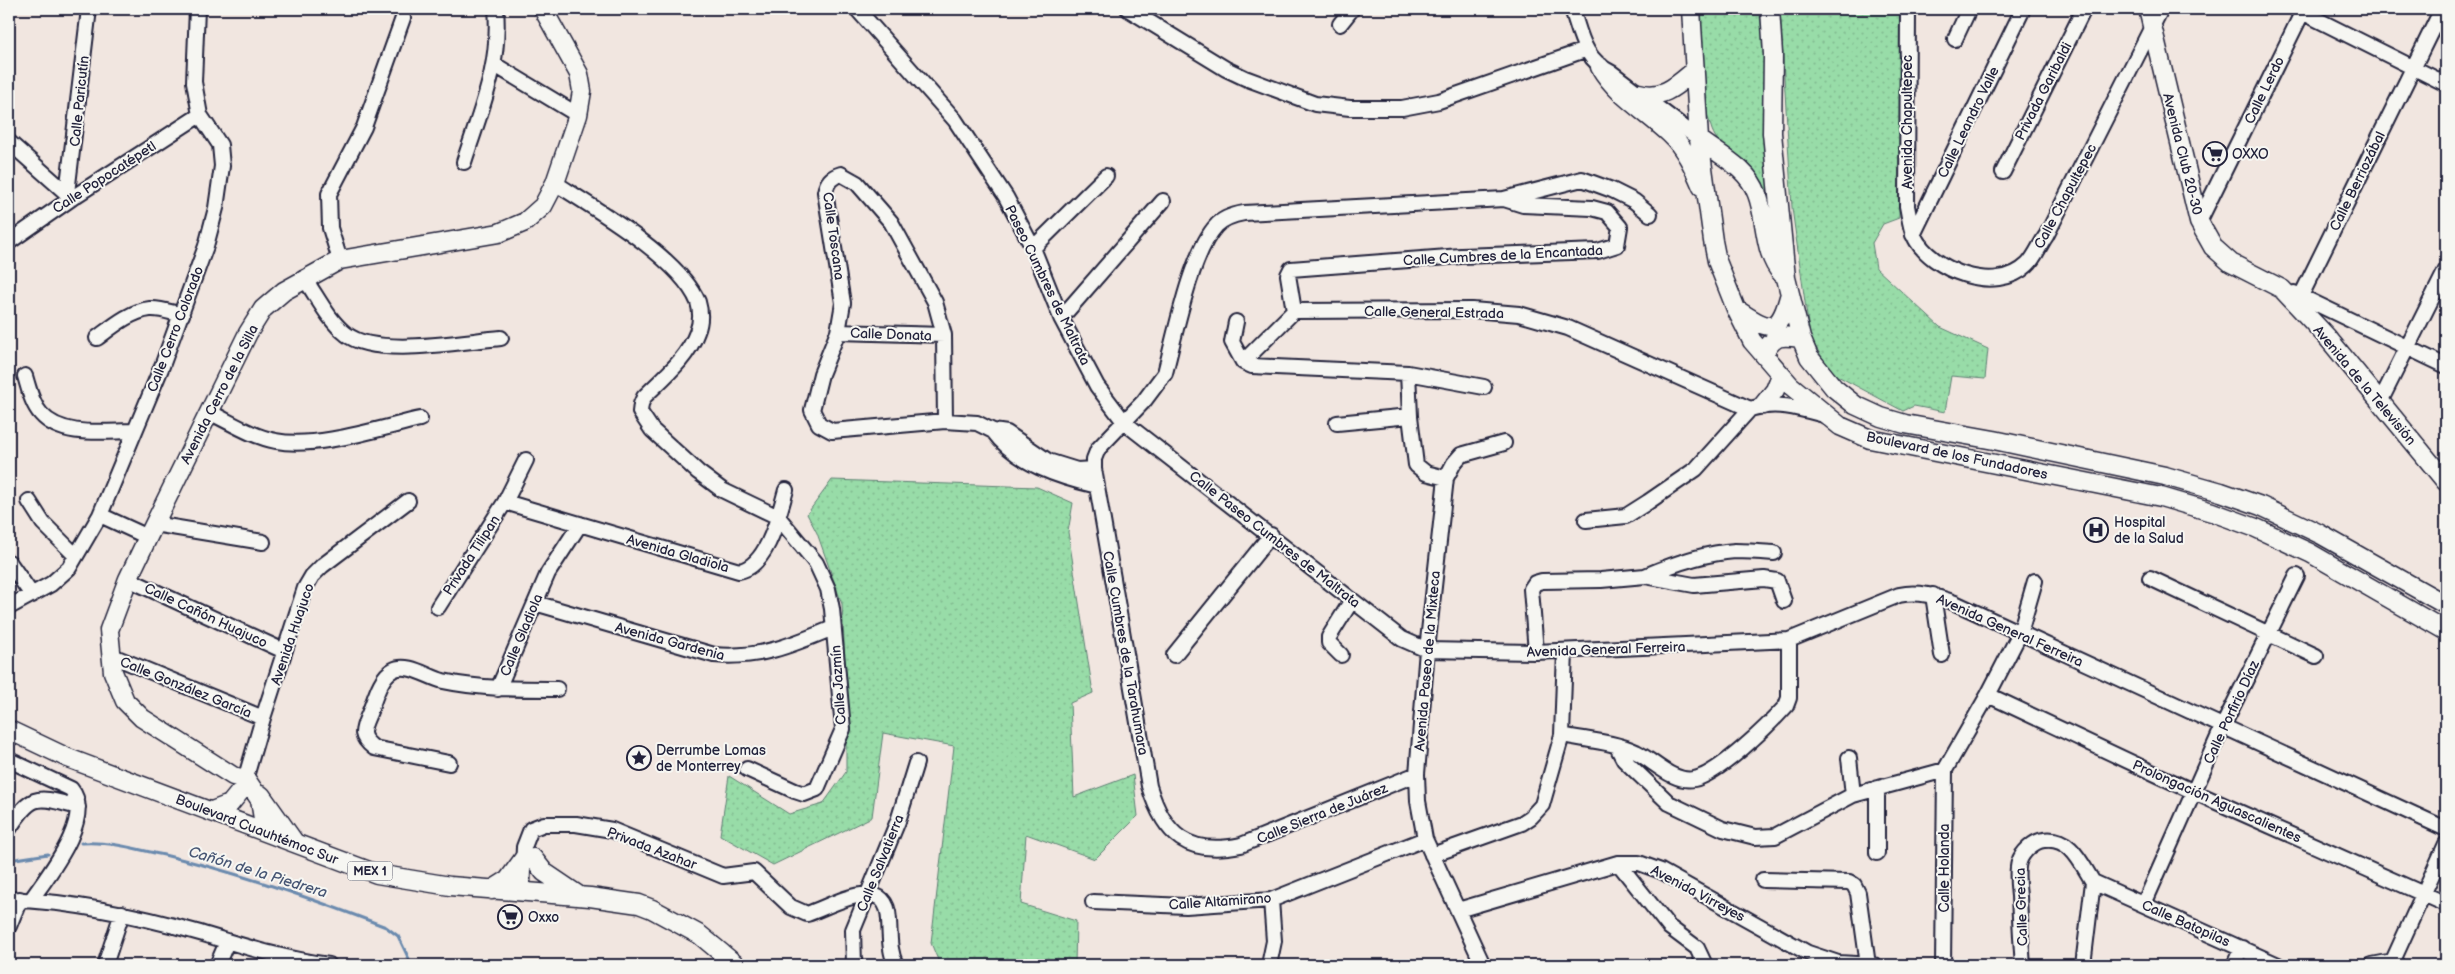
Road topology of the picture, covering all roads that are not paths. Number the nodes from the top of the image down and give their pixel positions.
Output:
1 (89, 9) edge
2 (196, 9) edge
3 (496, 9) edge
4 (543, 9) edge
5 (857, 9) edge
6 (1128, 9) edge
7 (1352, 9) edge
8 (1572, 9) edge
9 (1691, 9) edge
10 (1770, 9) edge
11 (1908, 9) edge
12 (1969, 9) edge
13 (2023, 9) edge
14 (2084, 9) edge
15 (2161, 9) edge
16 (2442, 9) edge
17 (2300, 10) edge
18 (2150, 17) edge
19 (403, 18) dead end
20 (1340, 24) dead end
21 (1955, 39) dead end
22 (1585, 50) junction
23 (495, 65) junction
24 (1600, 67) junction
25 (2413, 67) junction
26 (1695, 70) junction
27 (2446, 84) edge
28 (1638, 93) junction
29 (200, 115) junction
30 (578, 115) junction
31 (1699, 138) junction
32 (9, 142) edge
33 (464, 162) dead end
34 (2003, 172) dead end
35 (1106, 176) dead end
36 (555, 183) junction
37 (69, 195) junction
38 (1504, 199) junction
39 (1163, 201) dead end
40 (1709, 203) junction
41 (1650, 214) dead end
42 (2199, 222) junction
43 (1914, 236) junction
44 (9, 242) edge
45 (1033, 248) junction
46 (340, 260) junction
47 (2446, 270) edge
48 (304, 278) junction
49 (1788, 286) junction
50 (2282, 289) junction
51 (2301, 296) junction
52 (1736, 309) junction
53 (1294, 311) junction
54 (182, 316) junction
55 (1061, 318) junction
56 (1236, 322) dead end
57 (838, 332) junction
58 (944, 335) junction
59 (97, 338) dead end
60 (501, 338) dead end
61 (1801, 338) junction
62 (2407, 347) junction
63 (1763, 354) junction
64 (1245, 363) junction
65 (2446, 366) edge
66 (1408, 373) junction
67 (1781, 375) junction
68 (25, 376) dead end
69 (1484, 387) dead end
70 (2380, 402) junction
71 (1757, 407) junction
72 (209, 412) junction
73 (1824, 415) junction
74 (1410, 416) junction
75 (420, 419) dead end
76 (945, 421) junction
77 (1125, 423) junction
78 (1337, 423) dead end
79 (134, 431) junction
80 (993, 431) junction
81 (1504, 443) dead end
82 (526, 460) dead end
83 (1094, 469) junction
84 (1446, 478) junction
85 (2446, 482) edge
86 (1097, 486) junction
87 (786, 490) dead end
88 (29, 501) dead end
89 (408, 501) dead end
90 (505, 502) junction
91 (100, 515) junction
92 (778, 517) junction
93 (1586, 520) dead end
94 (580, 524) junction
95 (151, 530) junction
96 (2320, 534) junction
97 (1271, 535) junction
98 (263, 542) dead end
99 (1774, 553) dead end
100 (2310, 553) junction
101 (76, 556) junction
102 (9, 562) edge
103 (1645, 576) junction
104 (2296, 576) dead end
105 (2150, 578) dead end
106 (128, 579) junction
107 (2035, 581) dead end
108 (32, 595) junction
109 (1933, 595) junction
110 (1352, 600) junction
111 (1784, 601) dead end
112 (535, 603) junction
113 (2446, 605) edge
114 (9, 606) edge
115 (438, 607) dead end
116 (833, 628) junction
117 (2446, 631) edge
118 (2020, 633) junction
119 (2267, 634) junction
120 (1789, 640) junction
121 (1427, 650) junction
122 (284, 651) junction
123 (1565, 651) junction
124 (1536, 652) junction
125 (110, 655) junction
126 (1174, 655) dead end
127 (1341, 655) dead end
128 (1942, 655) dead end
129 (2316, 656) dead end
130 (498, 688) junction
131 (557, 689) dead end
132 (1988, 695) junction
133 (263, 718) junction
134 (2223, 726) junction
135 (9, 730) edge
136 (1562, 735) junction
137 (1616, 745) junction
138 (1848, 758) dead end
139 (9, 760) edge
140 (449, 763) dead end
141 (916, 763) dead end
142 (748, 769) dead end
143 (1945, 770) junction
144 (1417, 774) junction
145 (244, 782) junction
146 (1877, 788) junction
147 (2194, 792) junction
148 (1853, 795) junction
149 (78, 807) junction
150 (212, 811) junction
151 (248, 825) junction
152 (2446, 828) edge
153 (9, 829) edge
154 (264, 832) junction
155 (1425, 839) junction
156 (295, 843) junction
157 (2446, 844) edge
158 (1226, 848) joint
159 (1877, 853) dead end
160 (1432, 855) junction
161 (528, 858) junction
162 (1618, 863) junction
163 (1763, 880) dead end
164 (2093, 882) junction
165 (492, 890) junction
166 (527, 893) junction
167 (2424, 893) junction
168 (868, 894) junction
169 (581, 896) junction
170 (20, 899) edge
171 (1271, 900) junction
172 (1093, 902) dead end
173 (2144, 904) junction
174 (2446, 904) edge
175 (1458, 910) junction
176 (122, 914) junction
177 (9, 926) edge
178 (227, 942) junction
179 (2242, 948) junction
180 (288, 962) edge
181 (1477, 963) edge
182 (2392, 963) edge
183 (105, 965) edge
184 (217, 965) edge
185 (329, 965) edge
186 (736, 965) edge
187 (854, 965) edge
188 (896, 965) edge
189 (1270, 965) edge
190 (1705, 965) edge
191 (1868, 965) edge
192 (1874, 965) edge
193 (1943, 965) edge
194 (2022, 965) edge
195 (2083, 965) edge
196 (2234, 965) edge
197 (2278, 965) edge
198 (2372, 965) edge

1 - 37 street, Calle Paricutín
2 - 29 street, Calle Cerro Colorado
3 - 23 street
4 - 30 main road, Avenida Cerro de la Silla
5 - 45 street, Paseo Cumbres de Maltrata
6 - 22 street
7 - 20 street
8 - 22 street
9 - 26 main road, Boulevard de los Fundadores
10 - 49 main road, Boulevard de los Fundadores
11 - 43 street, Avenida Chapultepec
12 - 21 street
13 - 43 street, Calle Leandro Valle
14 - 34 street, Privada Garibaldi
15 - 18 street, Calle Chapultepec
16 - 25 street, Calle Berriozábal
17 - 25 street
17 - 42 street, Calle Lerdo
18 - 42 main road, Avenida Club 20-30
18 - 43 street, Calle Chapultepec
19 - 46 street
22 - 24 street
23 - 30 street
23 - 33 street
24 - 28 street
24 - 40 main road
25 - 27 street
25 - 51 street, Calle Berriozábal
26 - 28 main road
26 - 31 main road, Boulevard de los Fundadores
28 - 31 street
29 - 37 street, Calle Popocatépetl
29 - 54 street, Calle Cerro Colorado
30 - 36 main road, Avenida Cerro de la Silla
31 - 40 main road, Boulevard de los Fundadores
31 - 49 main road
32 - 37 street
35 - 45 street
36 - 46 main road, Avenida Cerro de la Silla
36 - 92 street
37 - 44 street, Calle Popocatépetl
38 - 41 street, Calle Cumbres de la Encantada
38 - 53 street, Calle Cumbres de la Encantada
38 - 77 street, Calle Cumbres de la Encantada
39 - 55 street
40 - 52 main road, Boulevard de los Fundadores
42 - 50 main road, Avenida Club 20-30
45 - 55 street, Paseo Cumbres de Maltrata
46 - 48 main road, Avenida Cerro de la Silla
47 - 62 street
48 - 60 street
48 - 72 main road, Avenida Cerro de la Silla
49 - 52 main road
49 - 61 main road, Boulevard de los Fundadores
50 - 51 street
50 - 70 main road, Avenida de la Televisión
51 - 62 street
52 - 63 main road, Boulevard de los Fundadores
53 - 64 street
53 - 71 street, Calle General Estrada
54 - 59 street
54 - 79 street, Calle Cerro Colorado
55 - 77 street, Paseo Cumbres de Maltrata
56 - 64 street
57 - 58 street, Calle Donata
57 - 58 street, Calle Toscana
57 - 76 street, Calle Toscana
58 - 76 street, Calle Toscana
61 - 63 main road
61 - 96 main road, Boulevard de los Fundadores
62 - 65 street
62 - 70 street
63 - 67 main road, Boulevard de los Fundadores
64 - 66 street
66 - 69 street
66 - 74 street
67 - 71 main road
67 - 73 main road, Boulevard de los Fundadores
68 - 79 street
70 - 85 main road, Avenida de la Televisión
71 - 73 street, Calle General Estrada
71 - 93 street
72 - 75 street
72 - 95 main road, Avenida Cerro de la Silla
73 - 100 main road, Boulevard de los Fundadores
74 - 78 street
74 - 84 street
76 - 80 street, Calle Toscana
77 - 83 street, Calle Cumbres de la Tarahumara
77 - 97 street, Calle Paseo Cumbres de Maltrata
79 - 91 street, Calle Cerro Colorado
80 - 83 street, Calle Toscana
80 - 86 street, Calle Toscana
81 - 84 street, Avenida Paseo de la Mixteca
82 - 90 street, Privada Tilipan
83 - 86 street, Calle Cumbres de la Tarahumara
84 - 121 street, Avenida Paseo de la Mixteca
86 - 158 street, Calle Cumbres de la Tarahumara
87 - 92 street, Avenida Gladiola
88 - 101 street
89 - 122 street, Avenida Huajuco
90 - 94 street, Privada Tilipan
90 - 115 street, Privada Tilipan
91 - 95 street
91 - 101 street, Calle Cerro Colorado
92 - 94 street, Avenida Gladiola
92 - 116 street, Calle Jazmín
94 - 112 street, Calle Gladiola
95 - 98 street
95 - 106 main road, Avenida Cerro de la Silla
96 - 100 main road
96 - 113 main road, Boulevard de los Fundadores
97 - 110 street, Calle Paseo Cumbres de Maltrata
97 - 126 street
99 - 103 street
100 - 117 main road, Boulevard de los Fundadores
101 - 108 street, Calle Cerro Colorado
102 - 108 street
103 - 111 street
103 - 124 street
104 - 119 street, Calle Porfirio Díaz
105 - 119 street
106 - 122 street, Calle Cañón Huajuco
106 - 125 main road, Avenida Cerro de la Silla
107 - 118 street
108 - 114 street, Calle Cerro Colorado
109 - 118 street, Avenida General Ferreira
109 - 120 street, Avenida General Ferreira
109 - 128 street
110 - 121 street, Calle Paseo Cumbres de Maltrata
110 - 127 street
112 - 116 street, Avenida Gardenia
112 - 130 street, Calle Gladiola
116 - 142 street, Calle Jazmín
118 - 132 street
118 - 134 street, Avenida General Ferreira
119 - 129 street
119 - 134 street, Calle Porfirio Díaz
120 - 123 street, Avenida General Ferreira
120 - 137 street
121 - 124 street, Avenida General Ferreira
121 - 144 street, Avenida Paseo de la Mixteca
122 - 133 street, Avenida Huajuco
123 - 124 street, Avenida General Ferreira
123 - 136 street
125 - 133 street, Calle González García
125 - 145 main road, Avenida Cerro de la Silla
130 - 131 street
130 - 140 street, Calle Gladiola
132 - 143 street
132 - 147 street, Prolongación Aguascalientes
133 - 145 street, Avenida Huajuco
134 - 147 street, Calle Porfirio Díaz
134 - 152 street, Avenida General Ferreira
135 - 150 main road, Boulevard Cuauhtémoc Sur / MEX 1
136 - 137 street
136 - 160 street
137 - 148 street
138 - 148 street
139 - 149 street
141 - 168 street, Calle Salvatierra
143 - 146 street
143 - 193 street, Calle Holanda
144 - 155 street, Avenida Paseo de la Mixteca
144 - 158 street, Calle Sierra de Juárez
145 - 150 main road
145 - 151 main road
145 - 154 main road
145 - 156 main road, Avenida Cerro de la Silla
146 - 148 street
146 - 159 street
147 - 167 street, Prolongación Aguascalientes
147 - 173 street, Calle Porfirio Díaz
149 - 153 street
149 - 170 street
150 - 151 main road, Boulevard Cuauhtémoc Sur / MEX 1
151 - 154 main road, Boulevard Cuauhtémoc Sur / MEX 1
154 - 156 main road, Boulevard Cuauhtémoc Sur / MEX 1
155 - 160 street, Avenida Paseo de la Mixteca
155 - 171 street, Calle Altamirano
156 - 165 main road, Boulevard Cuauhtémoc Sur / MEX 1
157 - 167 street
160 - 175 street, Avenida Paseo de la Mixteca
161 - 165 main road
161 - 166 street, Privada Azahar
161 - 168 street, Privada Azahar
161 - 169 main road
162 - 175 street, Avenida Virreyes
162 - 190 street
162 - 191 street, Avenida Virreyes
163 - 191 street
164 - 173 street, Calle Batopilas
164 - 194 street, Calle Grecia
164 - 195 street
165 - 166 main road, Boulevard Cuauhtémoc Sur / MEX 1
166 - 169 main road, Boulevard Cuauhtémoc Sur / MEX 1
167 - 174 street, Prolongación Aguascalientes
167 - 182 street
168 - 187 street, Calle Salvatierra
168 - 188 street
169 - 186 main road, Boulevard Cuauhtémoc Sur / MEX 1
170 - 176 street
170 - 177 street
171 - 172 street, Calle Altamirano
171 - 189 street
173 - 179 street, Calle Batopilas
175 - 181 street, Avenida Paseo de la Mixteca
176 - 178 street
176 - 183 street
178 - 180 street
178 - 184 street
179 - 196 street
179 - 197 street, Calle Batopilas
180 - 185 street
182 - 198 street
191 - 192 street, Avenida Virreyes

